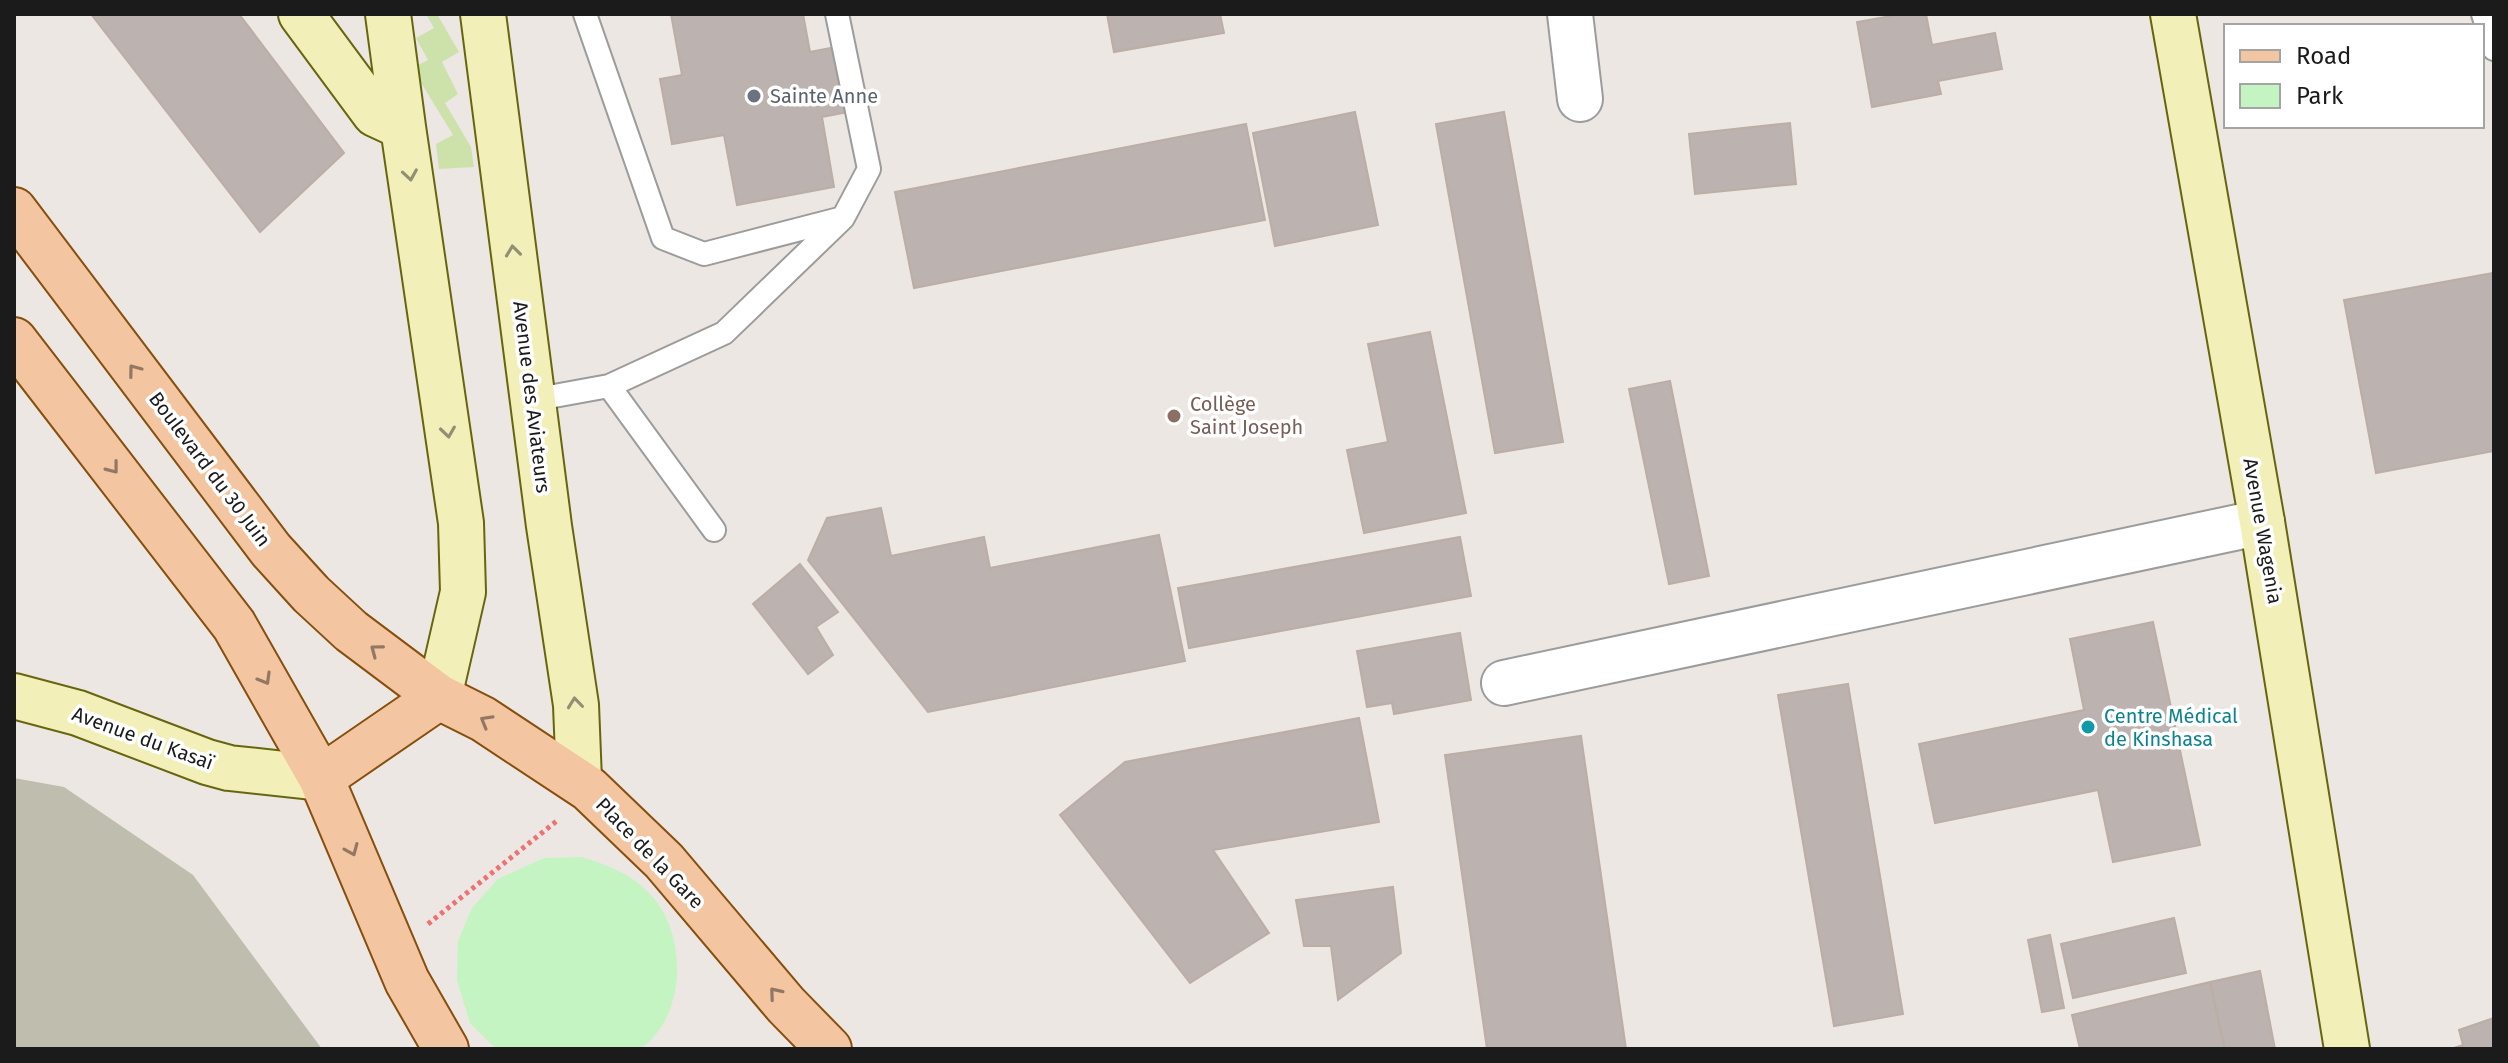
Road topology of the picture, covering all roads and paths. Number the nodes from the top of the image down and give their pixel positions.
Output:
1 (301, 14) edge
2 (388, 14) edge
3 (483, 14) edge
4 (585, 14) edge
5 (837, 14) edge
6 (1570, 14) edge
7 (2173, 14) edge
8 (2483, 14) edge
9 (2494, 49) edge
10 (1580, 99) dead end
11 (403, 127) junction
12 (14, 210) edge
13 (843, 218) junction
14 (14, 340) edge
15 (609, 386) junction
16 (532, 400) junction
17 (2262, 522) junction
18 (714, 530) dead end
19 (1504, 683) dead end
20 (14, 696) edge
21 (439, 697) junction
22 (321, 778) junction
23 (573, 797) junction
24 (424, 927) dead end
25 (446, 1049) edge
26 (829, 1049) edge
27 (2347, 1049) edge

1 - 11 street
2 - 11 street
16 -> 3 street, Avenue des Aviateurs
4 - 13 lane
5 - 13 lane
6 - 10 street
7 - 17 street, Avenue Wagenia
8 - 9 lane
11 -> 21 street
21 -> 12 main road, Boulevard du 30 Juin
13 - 15 lane
14 -> 22 main road
15 - 16 lane
15 - 18 lane
23 -> 16 street, Avenue des Aviateurs
17 - 19 street
17 - 27 street, Avenue Wagenia
20 - 22 street, Avenue du Kasaï
21 - 22 main road
23 -> 21 main road, Place de la Gare
22 -> 25 main road
23 - 24 path
26 -> 23 main road, Place de la Gare

